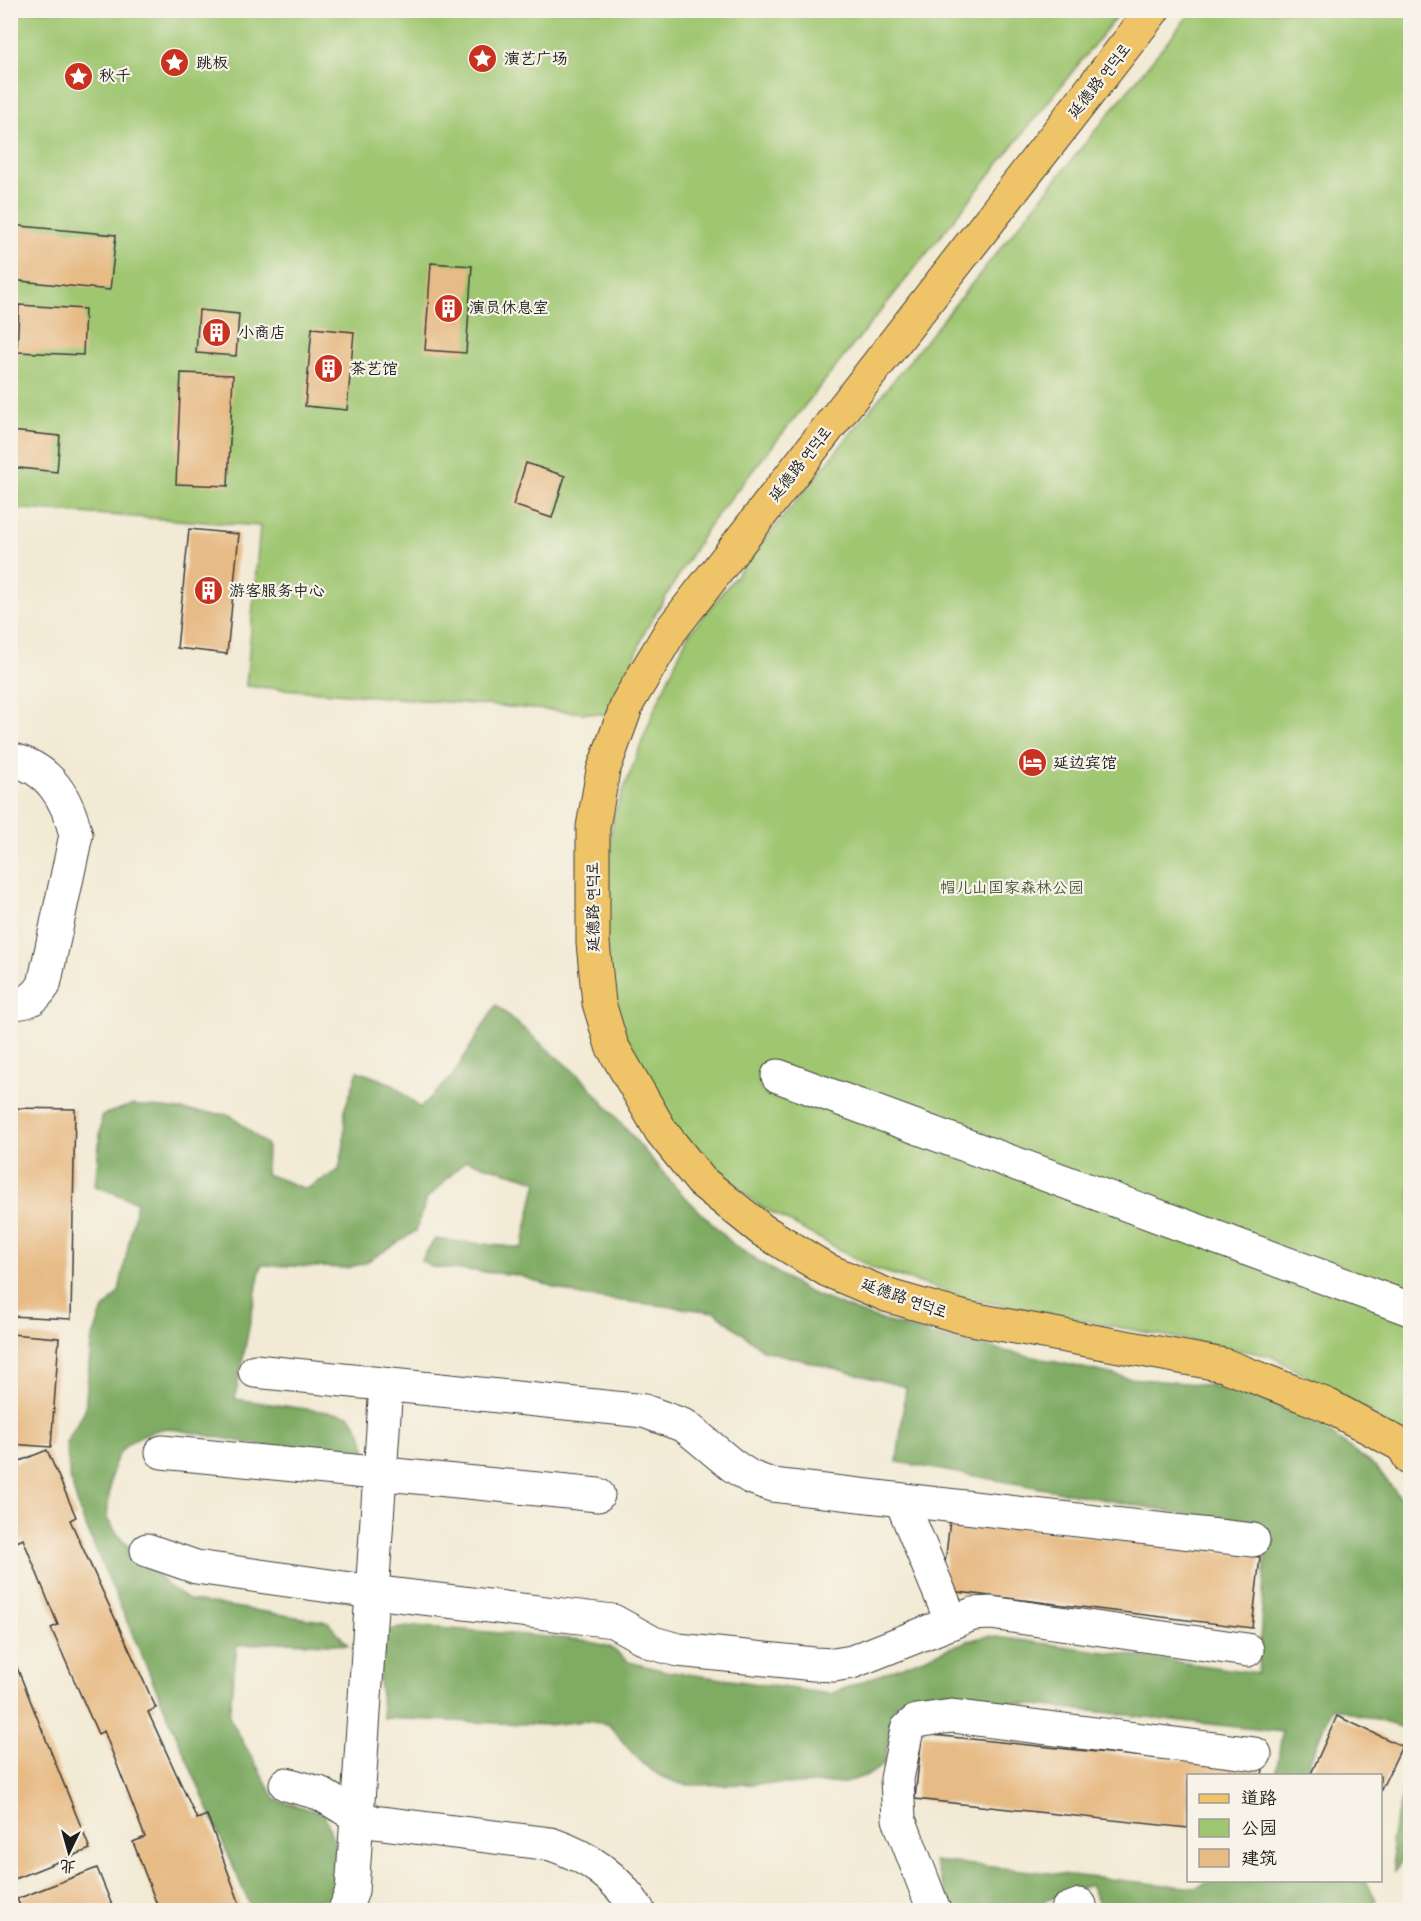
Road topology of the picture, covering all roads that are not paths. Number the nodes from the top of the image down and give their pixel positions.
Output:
1 (1153, 10) edge
2 (10, 759) edge
3 (10, 1003) edge
4 (778, 1076) dead end
5 (1410, 1309) edge
6 (255, 1371) dead end
7 (386, 1385) junction
8 (162, 1452) dead end
9 (1410, 1459) edge
10 (380, 1473) junction
11 (598, 1495) dead end
12 (901, 1500) junction
13 (1253, 1540) dead end
14 (147, 1550) dead end
15 (372, 1592) junction
16 (951, 1620) junction
17 (1247, 1650) dead end
18 (1256, 1754) dead end
19 (286, 1785) dead end
20 (357, 1816) junction
21 (345, 1911) edge
22 (638, 1911) edge
23 (934, 1911) edge

1 - 9 main road, 延德路 연덕로
2 - 3 lane
4 - 5 lane
6 - 7 lane
7 - 10 lane
7 - 12 lane
8 - 10 lane
10 - 11 lane
10 - 15 lane
12 - 13 lane
12 - 16 lane
14 - 15 lane
15 - 16 lane
15 - 20 lane
16 - 17 lane
18 - 23 lane
19 - 20 lane
20 - 21 lane
20 - 22 lane

